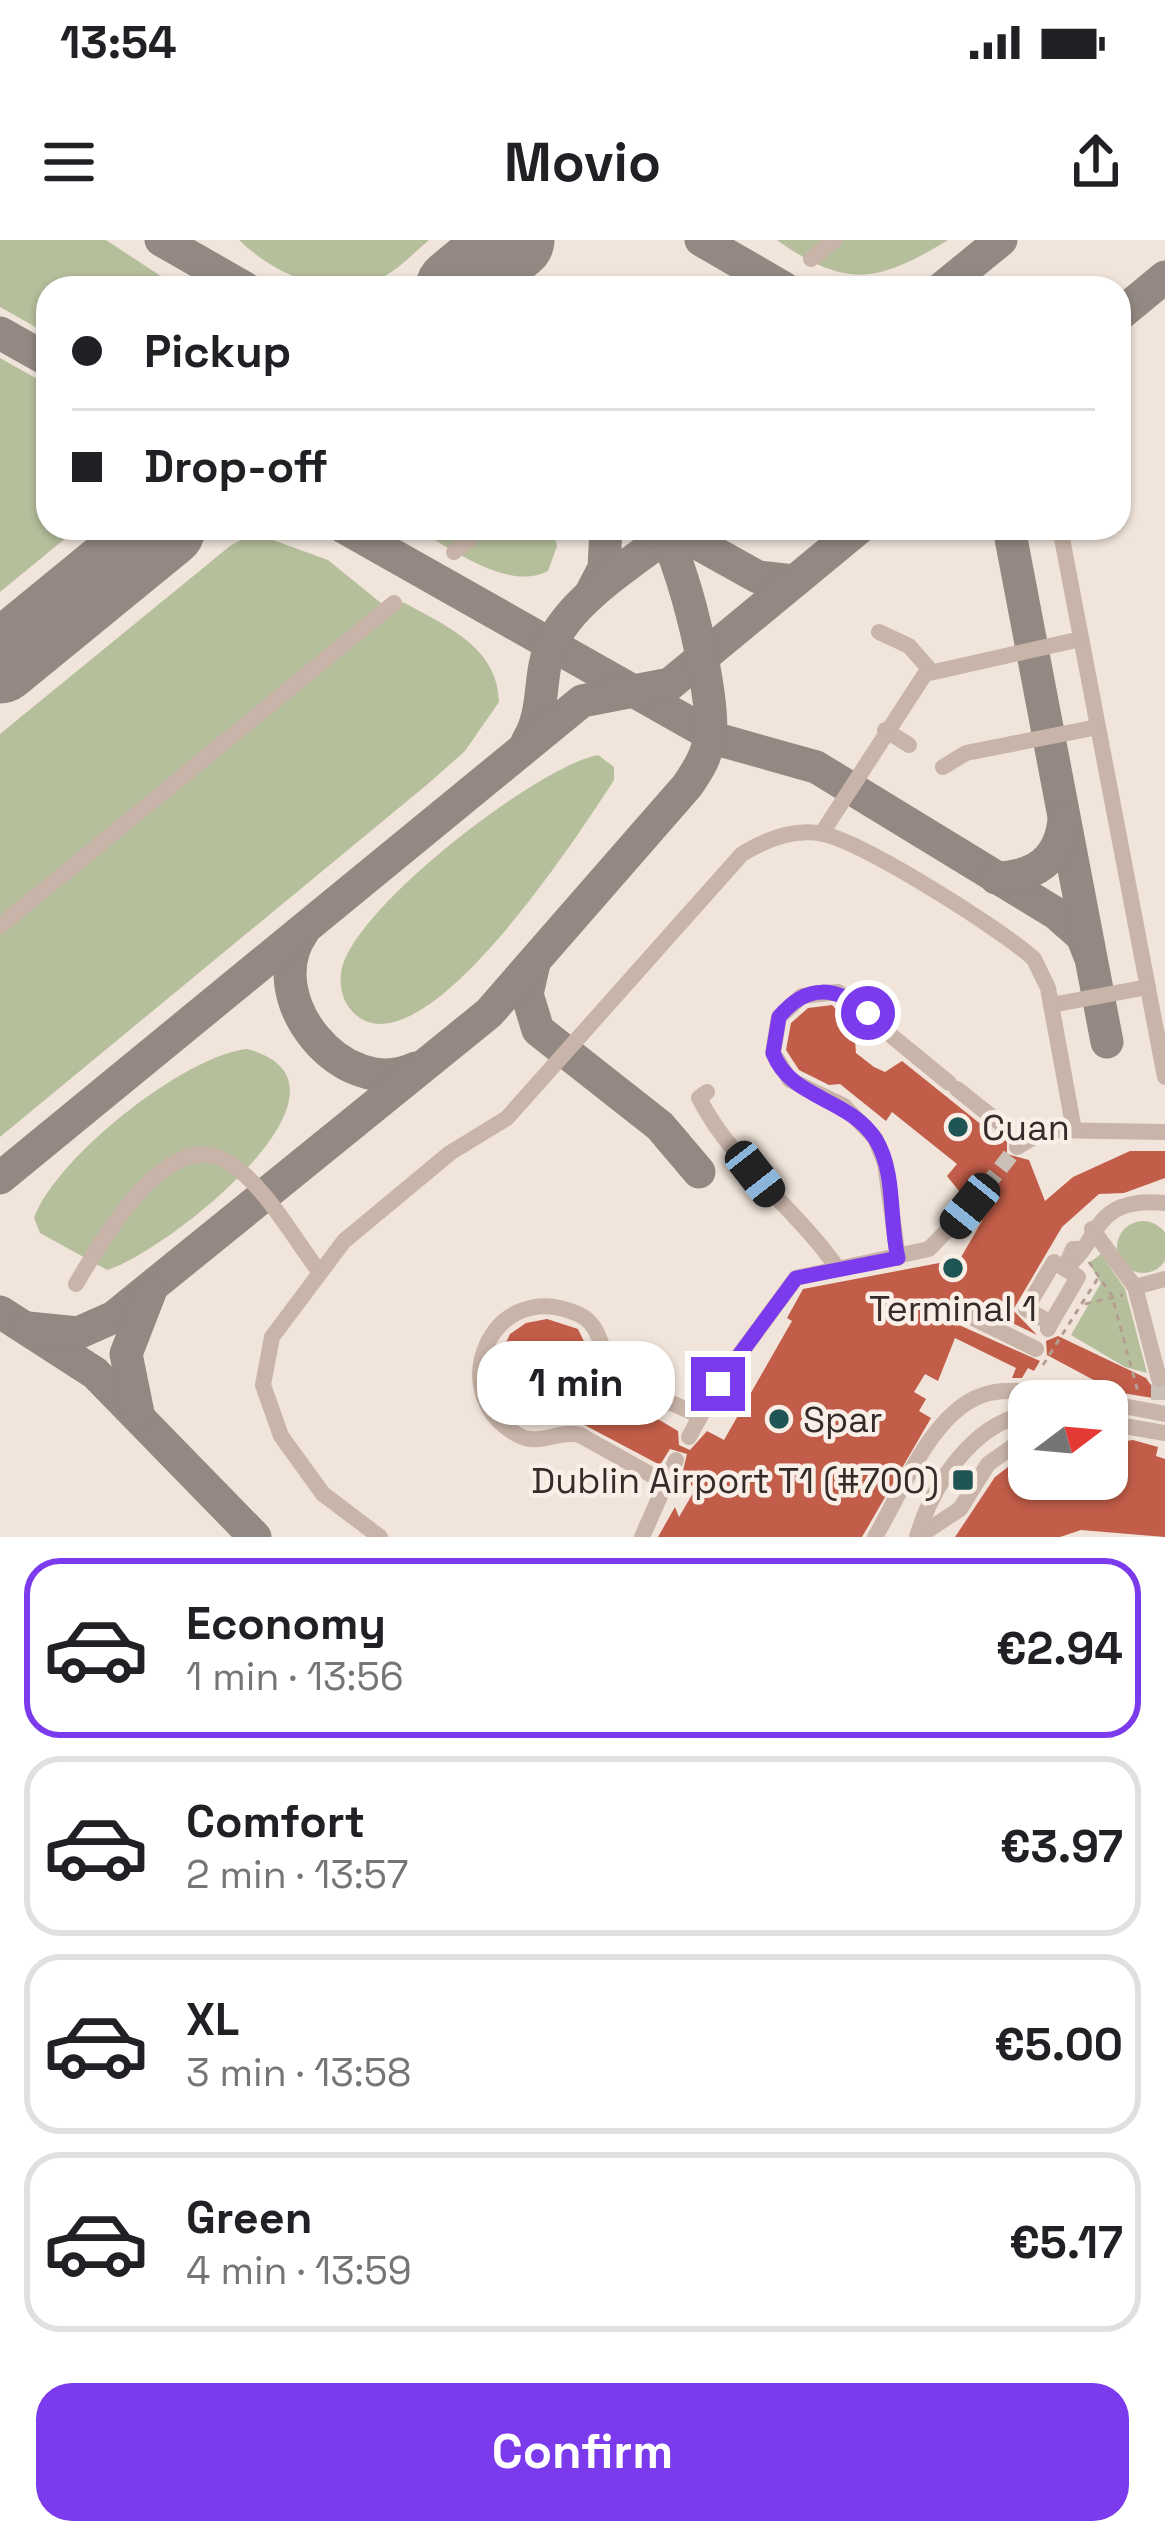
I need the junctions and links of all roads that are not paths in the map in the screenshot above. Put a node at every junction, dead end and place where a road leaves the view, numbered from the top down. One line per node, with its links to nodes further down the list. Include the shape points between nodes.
1 (835, 240): 2 (street)
2 (811, 260)
3 (468, 540): 5 (street)
4 (1062, 540): 8 (street)
5 (454, 552)
6 (394, 603): 15 (street)
7 (879, 632): 9 (street, via 910,646)
8 (1081, 639): 9 (street); 10 (street)
9 (932, 671): 11 (street)
10 (1098, 727): 13 (street, via 973,751); 16 (street)
11 (885, 730): 12 (street); 14 (street)
12 (909, 745)
13 (943, 767)
14 (822, 833): 17 (street, via 1023,949 1043,973); 28 (street, via 763,842 742,854 507,1118 450,1153)
15 (0, 926)
16 (1148, 987): 17 (street); 18 (street)
17 (1051, 1005): 20 (street)
18 (1165, 1077)
19 (707, 1092): 27 (street, via 699,1098 712,1119)
20 (1074, 1130): 21 (street); 25 (street, via 1046,1130 1020,1144 838,992 802,996 775,1025 773,1053 783,1073 855,1114 880,1148)
21 (1165, 1132)
22 (1165, 1203): 24 (street, via 1126,1207)
23 (970, 1206): 25 (street, via 940,1244)
24 (1092, 1229): 26 (street); 31 (street)
25 (898, 1258): 27 (street)
26 (1065, 1268): 26 (street, via 1054,1262 1026,1309 1049,1326 1078,1277)
27 (838, 1269): 38 (street, via 808,1273 783,1289)
28 (317, 1270): 30 (street, via 242,1174 209,1154 191,1155 137,1192); 46 (street, via 272,1336 263,1385 307,1477)
29 (1165, 1279): 31 (street)
30 (76, 1283)
31 (1136, 1290): 34 (street)
32 (965, 1314): 33 (street)
33 (1039, 1357)
34 (1159, 1379)
35 (1008, 1392): 48 (street, via 963,1405 940,1430)
36 (1128, 1406): 37 (street)
37 (1162, 1407)
38 (700, 1416): 42 (street); 45 (street, via 619,1376 603,1339 577,1313 532,1308 497,1324 483,1348 485,1399 518,1435 580,1435)
39 (1008, 1420): 49 (street, via 973,1442)
40 (1128, 1427): 41 (street)
41 (1165, 1433)
42 (689, 1437)
43 (1008, 1450): 49 (street, via 988,1464 960,1509)
44 (676, 1460): 45 (street)
45 (664, 1482): 47 (street)
46 (380, 1537)
47 (642, 1537)
48 (875, 1537)
49 (918, 1537)

